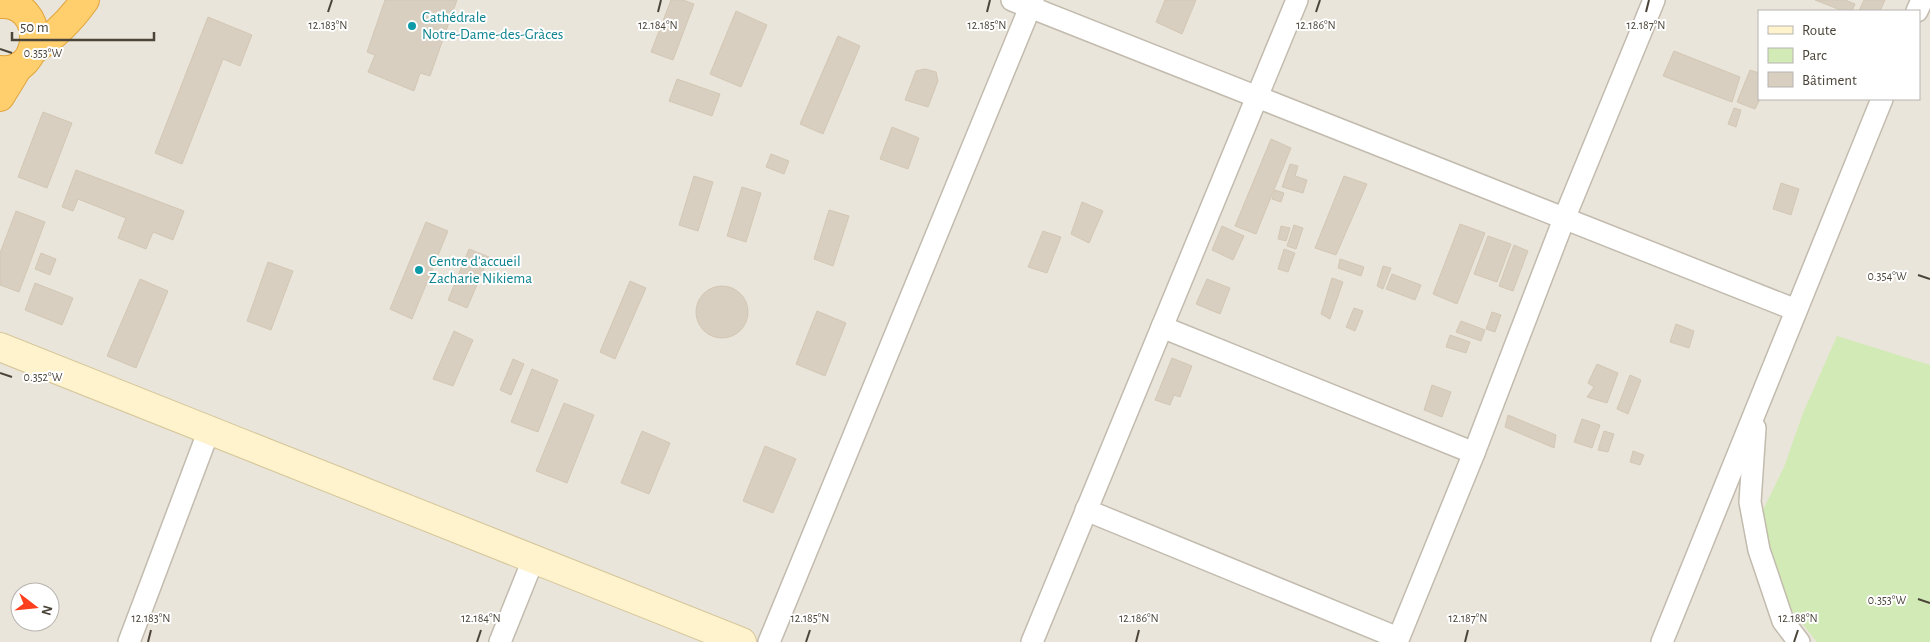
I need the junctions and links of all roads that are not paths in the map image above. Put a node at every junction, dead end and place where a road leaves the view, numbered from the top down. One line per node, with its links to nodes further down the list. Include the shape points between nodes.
1 (85, 0): 6 (highway, via 48,41)
2 (1297, 0): 7 (street)
3 (1654, 0): 10 (street)
4 (1025, 2): 7 (street); 23 (street)
5 (11, 3): 6 (highway, via 22,10 34,28 35,40)
6 (17, 62): 8 (highway)
7 (1258, 97): 10 (street); 12 (street)
8 (0, 98)
9 (1882, 100): 11 (street)
10 (1564, 220): 11 (street); 16 (street)
11 (1796, 310): 14 (street)
12 (1162, 327): 16 (street); 17 (street)
13 (0, 347): 15 (street)
14 (1756, 408): 25 (street); 26 (street, via 1750,502 1759,550 1783,622)
15 (209, 430): 18 (street); 20 (street)
16 (1474, 453): 19 (street)
17 (1086, 510): 19 (street); 24 (street)
18 (533, 560): 21 (street); 22 (street)
19 (1397, 640)
20 (129, 642)
21 (500, 642)
22 (742, 642)
23 (769, 642)
24 (1032, 642)
25 (1662, 642)
26 (1799, 642)

